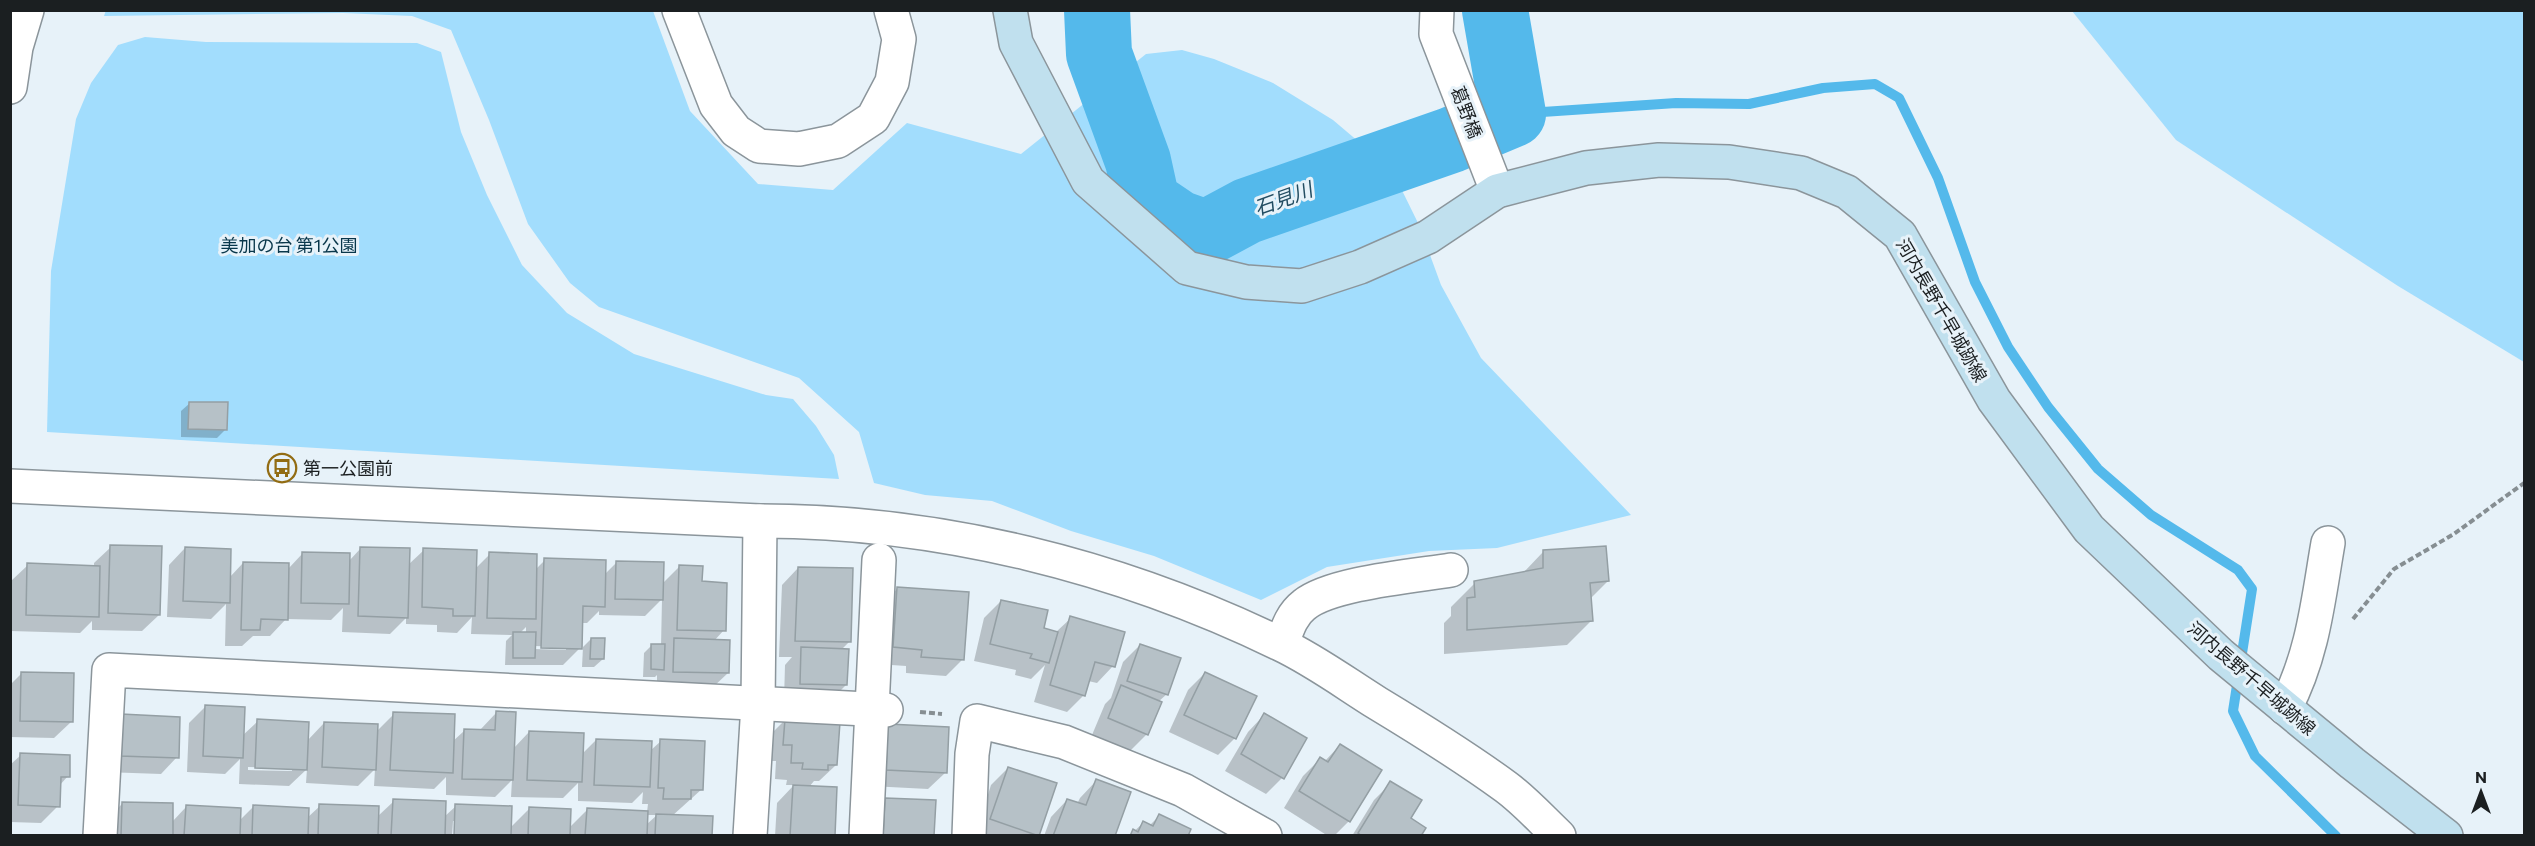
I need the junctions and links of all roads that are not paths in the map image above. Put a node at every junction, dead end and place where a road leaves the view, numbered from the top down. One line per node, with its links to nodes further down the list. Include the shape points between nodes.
1 (27, 10): 6 (street)
2 (679, 10): 3 (street, via 716,105 736,130 759,146 799,149 838,141 873,118 892,82 899,39)
3 (891, 10)
4 (1010, 10): 7 (main road, 河内長野千早城跡線, via 1016,43 1088,181 1187,268 1246,282 1302,286 1360,267 1428,237)
5 (1437, 22): 7 (street, 葛野橋)
6 (10, 87)
7 (1497, 191): 15 (main road, 河内長野千早城跡線, via 1586,168 1659,160 1729,162 1802,173 1847,192 1900,235 1994,400 2089,529 2221,655)
8 (10, 486): 9 (street)
9 (760, 521): 13 (street, via 885,528 1015,549 1143,586); 14 (street)
10 (2328, 543): 15 (street, via 2309,648)
11 (879, 560): 16 (street)
12 (1451, 570): 13 (street, via 1324,595 1305,604 1292,617)
13 (1281, 644): 22 (street, via 1507,788)
14 (758, 704): 16 (street); 17 (street, via 109,670); 18 (street)
15 (2285, 708): 23 (main road, 河内長野千早城跡線)
16 (879, 710): 19 (street)
17 (100, 836)
18 (750, 836)
19 (866, 836)
20 (969, 836): 21 (street, via 972,754 968,718 1064,742 1183,789)
21 (1265, 836)
22 (1559, 836)
23 (2446, 836)

